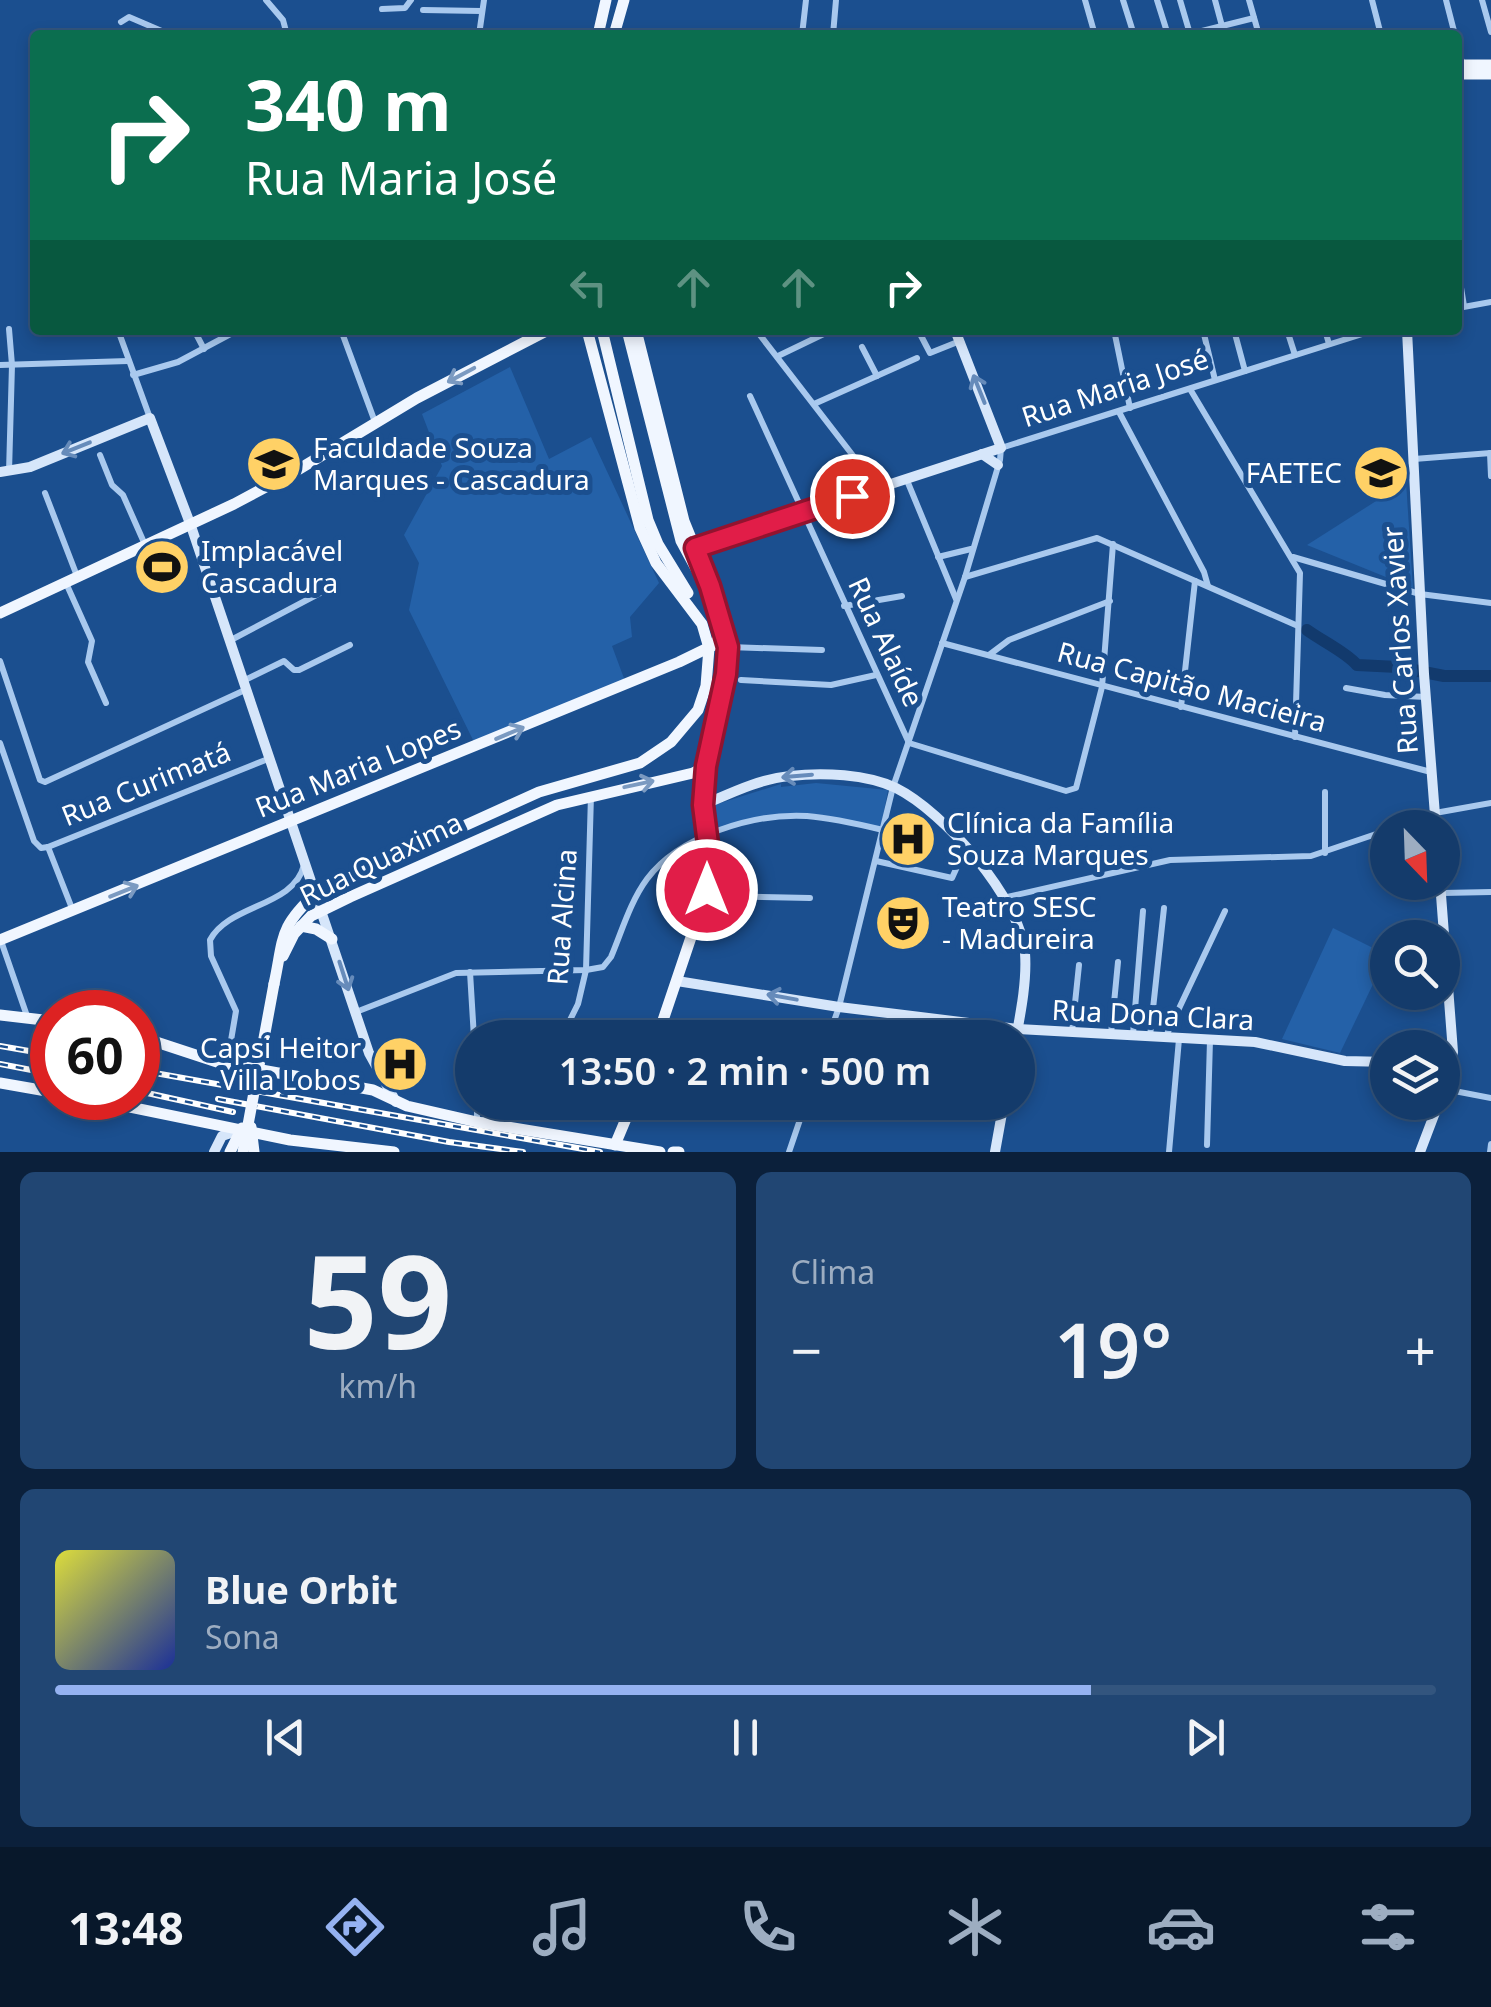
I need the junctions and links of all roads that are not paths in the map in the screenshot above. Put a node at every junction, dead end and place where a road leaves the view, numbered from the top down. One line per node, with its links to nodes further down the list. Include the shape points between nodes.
1 (266, 0): 25 (street)
2 (411, 0): 17 (street, via 405,8)
3 (484, 0): 19 (street)
4 (606, 0): 27 (main road)
5 (624, 0): 28 (main road)
6 (806, 0): 29 (street)
7 (836, 0): 30 (street)
8 (1085, 0): 31 (street)
9 (1123, 0): 32 (street)
10 (1157, 0): 33 (street)
11 (1180, 0): 34 (street)
12 (1214, 0): 23 (street)
13 (1249, 0): 21 (street)
14 (1372, 0): 37 (street)
15 (1446, 0): 38 (street)
16 (1482, 0): 20 (street)
17 (382, 9)
18 (424, 10): 19 (street)
19 (481, 11): 26 (street)
20 (1489, 14): 39 (street)
21 (1254, 18): 23 (street); 36 (street)
22 (121, 22): 24 (street, via 129,17)
23 (1222, 26): 35 (street)
24 (159, 30)
25 (286, 30)
26 (479, 30)
27 (599, 30)
28 (616, 30)
29 (803, 30)
30 (833, 30)
31 (1094, 30)
32 (1132, 30)
33 (1166, 30)
34 (1190, 30)
35 (1206, 30)
36 (1258, 30)
37 (1381, 30)
38 (1454, 30)
39 (1491, 32)
40 (1491, 65): 41 (main road)
41 (1462, 68)
42 (1462, 69): 43 (main road)
43 (1491, 74)
44 (1491, 302): 45 (street)
45 (1462, 307)
46 (9, 329): 75 (street)
47 (120, 335): 73 (street)
48 (197, 335): 69 (street)
49 (229, 335): 69 (street)
50 (343, 335): 86 (street)
51 (539, 335): 86 (main road, one-way to 86)
52 (588, 335): 119 (main road, via 640,528 656,562)
53 (603, 335): 119 (main road, via 648,520)
54 (629, 335): 111 (main road, via 681,541)
55 (637, 335): 102 (main road)
56 (760, 335): 70 (street)
57 (822, 335): 70 (street)
58 (921, 335): 66 (street, via 930,353)
59 (1115, 335): 83 (street)
60 (1203, 335): 79 (street)
61 (1235, 335): 76 (street)
62 (1289, 335): 71 (street)
63 (1326, 335): 67 (street)
64 (1352, 335): 67 (street, Rua Maria José)
65 (1407, 335): 91 (street, Rua Carlos Xavier)
66 (958, 336): 87 (street, one-way to 66)
67 (1329, 344): 71 (street, Rua Maria José)
68 (862, 347): 78 (street)
69 (204, 349): 77 (street)
70 (778, 356): 82 (street)
71 (1295, 356): 76 (street, Rua Maria José)
72 (917, 358): 78 (street)
73 (128, 362): 75 (street); 77 (street)
74 (0, 365): 75 (street)
75 (12, 365): 93 (street)
76 (1245, 371): 79 (street, Rua Maria José)
77 (133, 375): 85 (street)
78 (877, 376): 82 (street)
79 (1215, 380): 80 (street, Rua Maria José)
80 (1190, 389): 83 (street, Rua Maria José); 105 (street)
81 (750, 396): 98 (street, Rua Alaíde)
82 (814, 404): 96 (street)
83 (1130, 408): 84 (street, Rua Maria José)
84 (1118, 412): 87 (street, Rua Maria José); 109 (street)
85 (150, 418): 93 (street, one-way to 93, via 30,468); 99 (street)
86 (376, 422): 99 (main road)
87 (1000, 448): 89 (street, Rua Maria José); 92 (street)
88 (1490, 453): 91 (street); 94 (street)
89 (982, 454): 92 (street); 95 (street, Rua Maria José)
90 (100, 456): 101 (street)
91 (1412, 459): 112 (street, Rua Carlos Xavier)
92 (998, 465): 103 (street)
93 (4, 472)
94 (1491, 476)
95 (906, 478): 96 (street, Rua Maria José); 104 (street)
96 (878, 488): 98 (street, Rua Maria José)
97 (44, 493): 107 (street)
98 (801, 512): 102 (street, Rua Maria José); 117 (street, Rua Alaíde)
99 (191, 526): 101 (main road); 122 (street)
100 (1114, 544): 106 (street, via 1091,539); 108 (street); 115 (street)
101 (146, 547): 107 (main road)
102 (695, 548): 111 (main road)
103 (972, 549): 104 (street); 106 (street)
104 (938, 557): 114 (street)
105 (1293, 557): 112 (street); 120 (street, via 1301,581)
106 (965, 577): 114 (street)
107 (72, 580): 118 (main road); 136 (street, via 92,641 88,662)
108 (1194, 582): 109 (street); 137 (street)
109 (1208, 588): 120 (street)
110 (322, 592): 122 (street)
111 (712, 594): 121 (main road)
112 (1420, 594): 116 (street); 135 (street, Rua Carlos Xavier)
113 (902, 596): 117 (street)
114 (957, 600): 123 (street)
115 (1110, 601): 128 (street, via 1010,640); 133 (street)
116 (1491, 603)
117 (844, 606): 130 (street, Rua Alaíde)
118 (0, 613)
119 (702, 624): 126 (main road)
120 (1298, 626): 138 (street)
121 (724, 628): 125 (main road); 126 (main road)
122 (229, 641): 132 (street)
123 (942, 642): 128 (street, Rua Capitão Macieira); 139 (street)
124 (350, 644): 132 (street, via 299,670 283,661)
125 (728, 647): 127 (street); 142 (main road)
126 (709, 648): 151 (main road, Rua Maria Lopes, one-way to 126); 160 (main road, Rua Quaxima, via 694,717 640,764 539,792)
127 (822, 650)
128 (988, 656): 133 (street, Rua Capitão Macieira)
129 (0, 662): 132 (street, via 40,780 48,782)
130 (876, 675): 131 (street, via 832,685); 139 (street, Rua Alaíde)
131 (741, 680)
132 (244, 686): 141 (street)
133 (1102, 687): 137 (street, Rua Capitão Macieira); 139 (street, via 1073,790)
134 (1346, 688): 135 (street)
135 (1426, 697): 143 (street, Rua Carlos Xavier)
136 (106, 703)
137 (1182, 706): 138 (street, Rua Capitão Macieira)
138 (1296, 737): 143 (street, Rua Capitão Macieira)
139 (909, 742): 144 (street)
140 (0, 744): 156 (street, via 34,841)
141 (268, 759): 151 (street); 156 (street, Rua Curimatá)
142 (706, 766): 146 (main road, Rua Quaxima, one-way to 142); 148 (main road)
143 (1431, 772): 149 (street, Rua Carlos Xavier)
144 (893, 786): 148 (street, one-way to 148, via 838,775 791,776); 152 (street); 155 (street)
145 (1325, 792): 157 (street)
146 (591, 795): 164 (main road, Rua Quaxima); 180 (street, Rua Alcina)
147 (1491, 803): 150 (street)
148 (703, 805): 153 (main road)
149 (1434, 810)
150 (1451, 810)
151 (290, 824): 158 (street); 171 (main road, Rua Maria Lopes, one-way to 151)
152 (883, 830): 153 (street, via 792,816); 159 (street)
153 (706, 835): 165 (main road); 180 (street, via 680,846 654,870 606,964)
154 (1370, 837): 157 (street)
155 (967, 846): 159 (street, via 952,878); 167 (street)
156 (48, 847): 171 (street, Rua Curimatá)
157 (1325, 853): 167 (street, via 1170,860)
158 (305, 859): 163 (street); 205 (street, via 294,884 220,926 210,940 236,1012)
159 (876, 861): 183 (street)
160 (341, 882): 163 (main road, Rua Quaxima); 164 (main road, via 342,894)
161 (1460, 890): 162 (street)
162 (1491, 892)
163 (316, 894): 170 (street); 179 (main road, Rua Quaxima, via 286,926)
164 (350, 896): 170 (main road, Rua Quaxima)
165 (706, 896): 166 (street); 182 (main road)
166 (810, 898)
167 (1003, 898): 193 (street, via 1025,951)
168 (1441, 900): 194 (street)
169 (1164, 908): 199 (street)
170 (321, 910): 174 (main road, Rua Quaxima); 176 (street)
171 (73, 911): 175 (main road, Rua Maria Lopes)
172 (1143, 911): 198 (street)
173 (1225, 911): 200 (street)
174 (301, 926): 176 (main road); 179 (main road, Rua Quaxima)
175 (0, 939): 186 (street)
176 (332, 939): 184 (street, one-way to 184)
177 (1118, 962): 197 (street)
178 (1079, 964): 196 (street)
179 (278, 969): 212 (main road, bridge)
180 (586, 970): 181 (street); 189 (street, Rua Alcina)
181 (470, 972): 184 (street); 188 (street)
182 (678, 981): 183 (street, Rua Dona Clara, one-way to 182); 190 (main road)
183 (838, 1007): 191 (street); 192 (street, Rua Dona Clara)
184 (356, 1012): 210 (street)
185 (0, 1015): 186 (main road)
186 (27, 1017): 187 (main road)
187 (30, 1018)
188 (473, 1020)
189 (570, 1020)
190 (663, 1020)
191 (834, 1020)
192 (928, 1020)
193 (1018, 1020)
194 (1447, 1030)
195 (1035, 1033): 196 (street, Rua Dona Clara)
196 (1072, 1033): 197 (street, Rua Dona Clara)
197 (1111, 1036): 198 (street, Rua Dona Clara)
198 (1132, 1037): 199 (street, Rua Dona Clara)
199 (1150, 1038): 200 (street, Rua Dona Clara)
200 (1165, 1038): 201 (street, Rua Dona Clara)
201 (1178, 1038): 202 (street, Rua Dona Clara); 232 (street)
202 (1210, 1040): 204 (street, Rua Dona Clara); 221 (street)
203 (160, 1043): 205 (main road)
204 (1370, 1063)
205 (227, 1064): 210 (main road, via 373,1090)
206 (0, 1082): 207 (main road)
207 (30, 1088)
208 (1460, 1093): 209 (street)
209 (1491, 1098)
210 (396, 1102): 217 (main road)
211 (160, 1113): 218 (main road)
212 (249, 1115): 224 (main road, bridge); 225 (main road, bridge); 226 (main road, bridge)
213 (625, 1120): 220 (main road)
214 (800, 1120): 230 (street)
215 (1001, 1120): 231 (street)
216 (1432, 1120): 233 (street)
217 (480, 1122): 220 (main road)
218 (240, 1130): 222 (main road); 223 (street, via 222,1136)
219 (1491, 1144): 234 (street)
220 (615, 1145): 229 (main road)
221 (1207, 1145)
222 (289, 1146): 228 (main road)
223 (214, 1152)
224 (227, 1152): 227 (street)
225 (243, 1152)
226 (254, 1152)
227 (264, 1152)
228 (394, 1152)
229 (660, 1152)
230 (788, 1152)
231 (995, 1152)
232 (1169, 1152)
233 (1420, 1152)
234 (1490, 1152)

